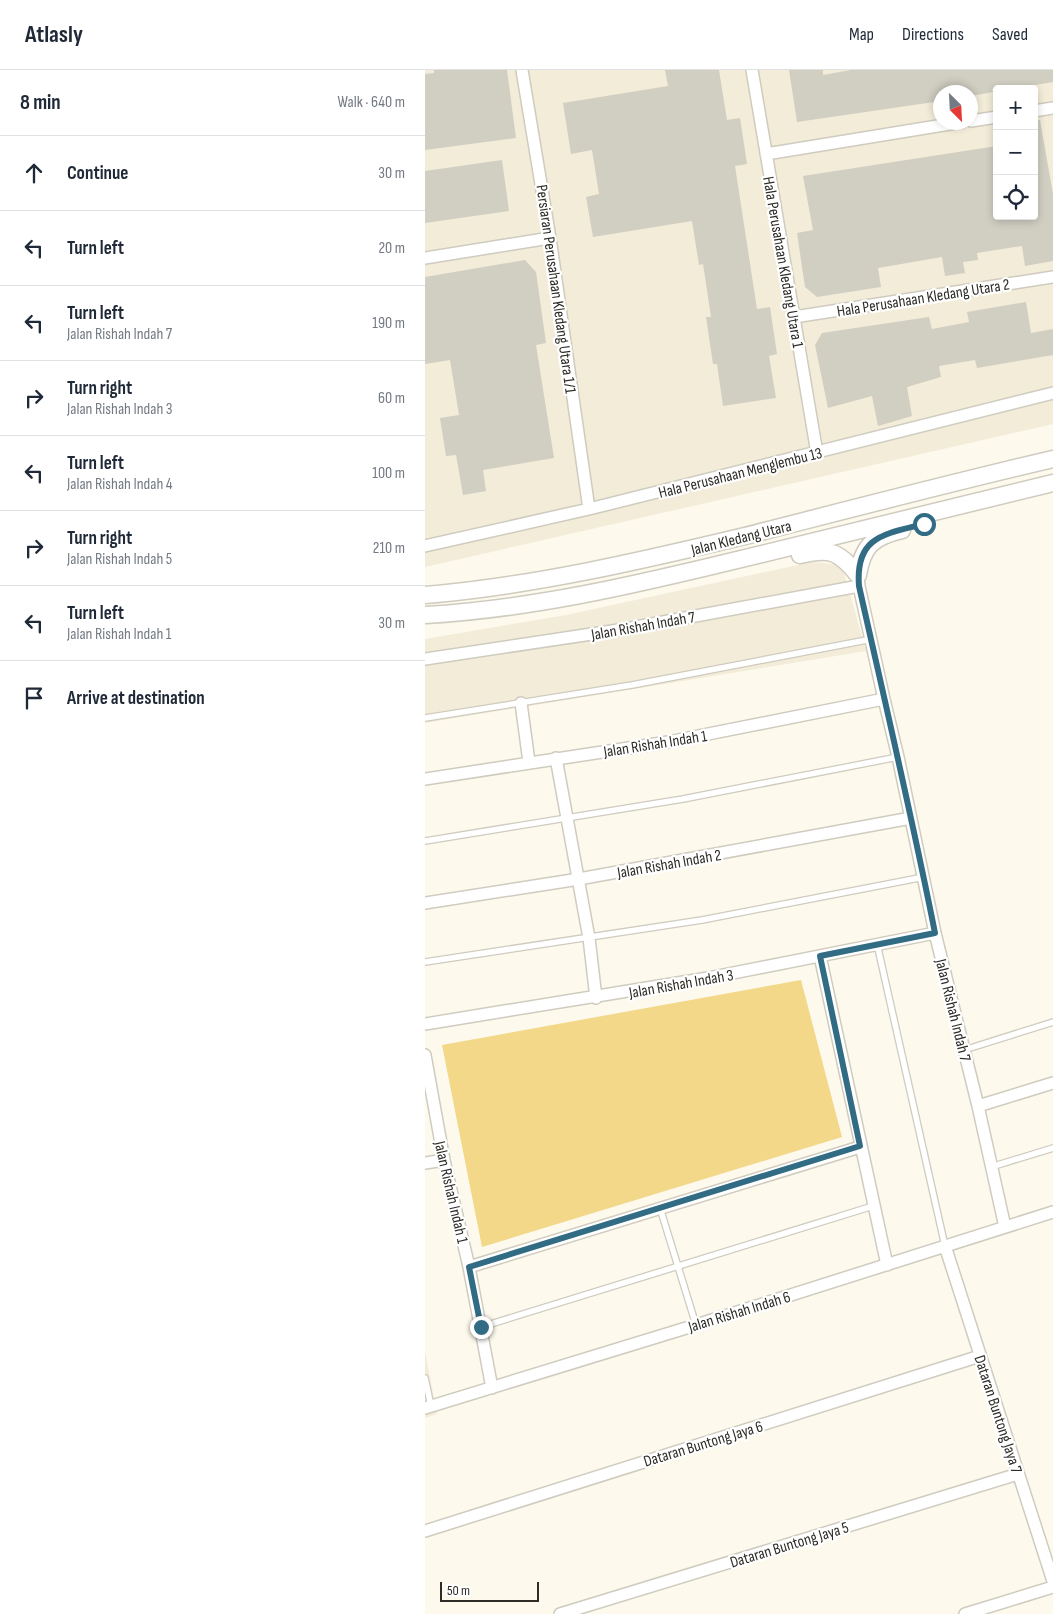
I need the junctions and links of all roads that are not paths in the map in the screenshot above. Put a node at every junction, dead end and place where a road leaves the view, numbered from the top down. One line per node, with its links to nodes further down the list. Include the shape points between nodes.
1 (522, 70): 9 (street, Persiaran Perusahaan Kledang Utara 1/1)
2 (752, 70): 8 (street, Hala Perusahaan Kledang Utara 1)
3 (1053, 108): 4 (street)
4 (1038, 110)
5 (993, 118): 6 (street)
6 (978, 120)
7 (933, 127): 8 (street)
8 (766, 154): 12 (street, Hala Perusahaan Kledang Utara 1)
9 (551, 238): 10 (street); 18 (street, Persiaran Perusahaan Kledang Utara 1/1)
10 (425, 258)
11 (1053, 277): 12 (street, Hala Perusahaan Kledang Utara 2)
12 (794, 317): 14 (street, Hala Perusahaan Kledang Utara 1)
13 (1053, 393): 14 (street, Hala Perusahaan Menglembu 13)
14 (817, 453): 18 (street, Hala Perusahaan Menglembu 13)
15 (1053, 459): 22 (main road, Jalan Kledang Utara, via 676,552 545,579)
16 (1053, 483): 20 (main road, Jalan Kledang Utara)
17 (1053, 487): 21 (main road, via 1009,503 877,538 866,548 860,563)
18 (589, 509): 19 (street, Hala Perusahaan Menglembu 13)
19 (425, 546)
20 (689, 572): 21 (main road, via 747,568 831,551 847,561); 23 (main road, Jalan Kledang Utara, via 564,598)
21 (859, 581): 24 (street, Jalan Rishah Indah 7); 25 (street, Jalan Rishah Indah 7, via 625,630)
22 (425, 595)
23 (425, 615)
24 (871, 639): 26 (street, Jalan Rishah Indah 7); 27 (lane)
25 (425, 659)
26 (884, 699): 29 (street, Jalan Rishah Indah 7); 30 (street, Jalan Rishah Indah 1, via 668,742)
27 (521, 703): 28 (lane); 31 (street)
28 (425, 718)
29 (898, 757): 33 (lane); 34 (street, Jalan Rishah Indah 7)
30 (556, 758): 31 (street, Jalan Rishah Indah 1); 33 (street)
31 (529, 762): 32 (street, Jalan Rishah Indah 1)
32 (425, 779)
33 (567, 818): 35 (lane); 37 (street)
34 (911, 818): 36 (street, Jalan Rishah Indah 7); 37 (street, Jalan Rishah Indah 2)
35 (425, 841)
36 (924, 877): 39 (street, Jalan Rishah Indah 7); 40 (lane, via 702,920)
37 (579, 879): 38 (street, Jalan Rishah Indah 2); 40 (street)
38 (425, 903)
39 (935, 933): 41 (street, Jalan Rishah Indah 3); 47 (street, Jalan Rishah Indah 7)
40 (589, 938): 43 (lane); 44 (street)
41 (877, 944): 42 (street, Jalan Rishah Indah 3); 60 (lane)
42 (820, 956): 44 (street, Jalan Rishah Indah 3); 51 (street)
43 (425, 962)
44 (596, 998): 46 (street, Jalan Rishah Indah 3)
45 (1053, 1022): 47 (lane)
46 (425, 1024)
47 (964, 1050): 50 (street, Jalan Rishah Indah 7)
48 (425, 1055): 53 (street, Jalan Rishah Indah 1)
49 (1053, 1083): 50 (street)
50 (978, 1106): 55 (street, Jalan Rishah Indah 7)
51 (860, 1146): 56 (street); 57 (street)
52 (1053, 1148): 55 (lane)
53 (444, 1160): 54 (street); 63 (street, Jalan Rishah Indah 1)
54 (425, 1164)
55 (991, 1167): 59 (street, Jalan Rishah Indah 7)
56 (873, 1206): 61 (street); 62 (lane)
57 (660, 1208): 62 (lane); 63 (street)
58 (1053, 1212): 59 (street, Jalan Rishah Indah 6)
59 (1005, 1227): 60 (street, Jalan Rishah Indah 6)
60 (945, 1246): 61 (street, Jalan Rishah Indah 6); 66 (street, Dataran Buntong Jaya 7)
61 (887, 1265): 64 (street, Jalan Rishah Indah 6)
62 (679, 1266): 64 (lane); 65 (lane)
63 (469, 1267): 65 (street, Jalan Rishah Indah 1)
64 (696, 1325): 68 (street, Jalan Rishah Indah 6)
65 (481, 1327): 68 (street, Jalan Rishah Indah 1)
66 (980, 1356): 70 (street, Dataran Buntong Jaya 7); 71 (street, Dataran Buntong Jaya 6)
67 (425, 1378): 69 (lane)
68 (492, 1388): 69 (street, Jalan Rishah Indah 6)
69 (428, 1407)
70 (1018, 1474): 72 (street, Dataran Buntong Jaya 7); 74 (street, Dataran Buntong Jaya 5)
71 (425, 1531)
72 (1053, 1581)
73 (1053, 1587): 75 (street)
74 (560, 1614)
75 (965, 1614)

